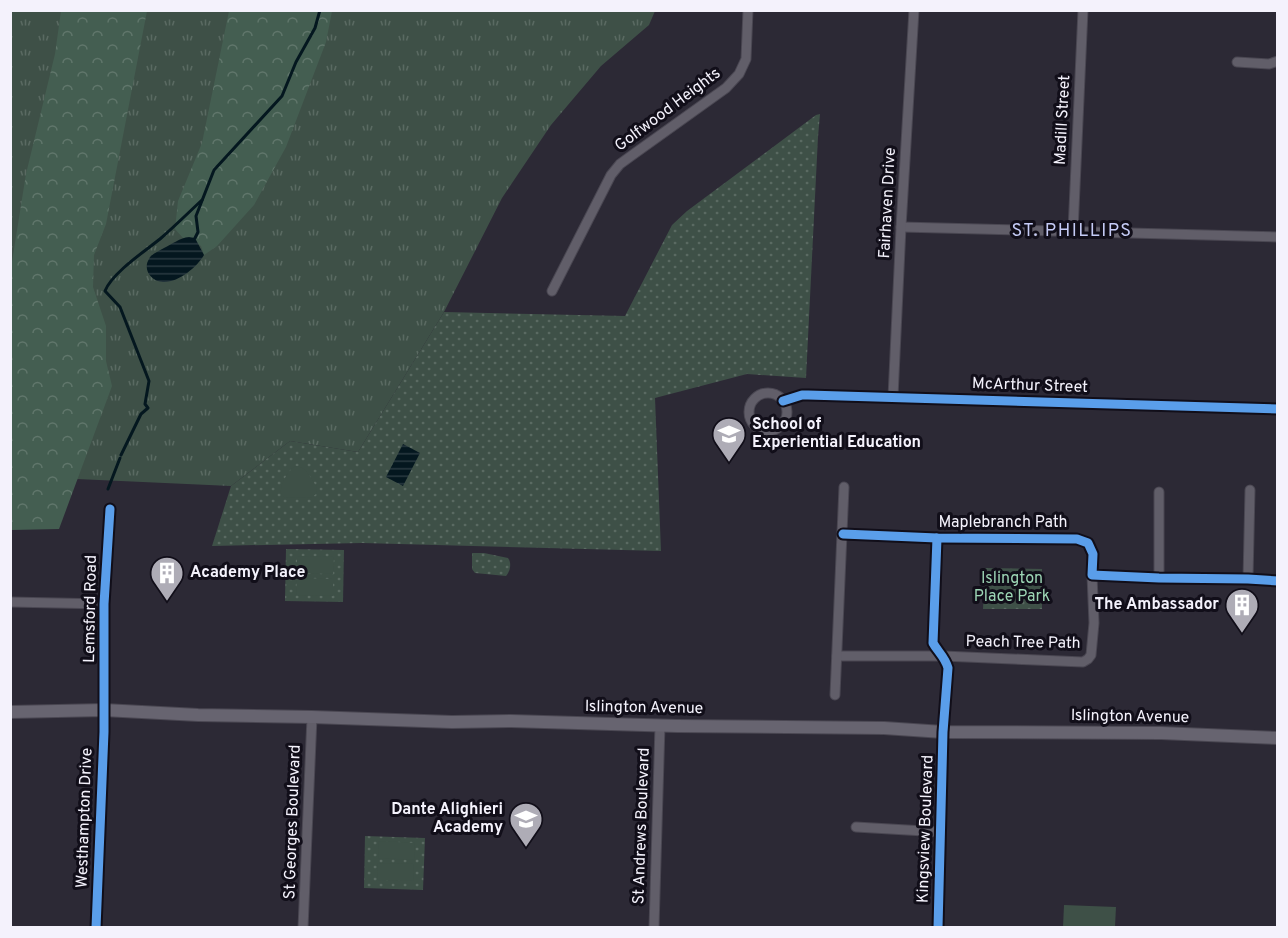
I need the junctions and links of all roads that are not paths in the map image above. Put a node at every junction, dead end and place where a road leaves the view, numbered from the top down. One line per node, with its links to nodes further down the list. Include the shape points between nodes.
1 (748, 10): 9 (street, Golfwood Heights, via 746,59 739,74 620,164)
2 (914, 10): 6 (street, Fairhaven Drive)
3 (1083, 10): 7 (street, Madill Street)
4 (1278, 61): 5 (street)
5 (1237, 62)
6 (901, 227): 7 (street); 10 (street, Fairhaven Drive)
7 (1073, 231): 8 (street)
8 (1278, 237)
9 (552, 291)
10 (893, 397): 11 (street, McArthur Street, via 802,395); 12 (street, McArthur Street)
11 (783, 401): 11 (street, McArthur Street, via 768,393 759,396 752,402 750,420 764,431 773,431 786,419)
12 (1278, 409)
13 (844, 487): 17 (street)
14 (1250, 490): 21 (street)
15 (1159, 492): 20 (street)
16 (110, 509): 24 (street, Lemsford Road)
17 (843, 534): 18 (street, Maplebranch Path); 25 (street)
18 (937, 538): 19 (street, Maplebranch Path, via 1077,539 1088,543 1093,554); 26 (street, Kingsview Boulevard, via 933,643)
19 (1092, 575): 20 (street); 26 (street, Peach Tree Path, via 1091,655 1083,662)
20 (1159, 578): 21 (street)
21 (1248, 579): 22 (street)
22 (1278, 581)
23 (10, 602): 24 (street)
24 (104, 604): 28 (street, Lemsford Road)
25 (837, 656): 26 (street, Peach Tree Path); 27 (street)
26 (943, 656): 32 (street, Kingsview Boulevard, via 948,668)
27 (835, 695)
28 (104, 710): 29 (main road, Islington Avenue); 30 (main road, Islington Avenue); 36 (street, Westhampton Drive)
29 (10, 712)
30 (312, 717): 31 (main road, Islington Avenue); 37 (street, St Georges Boulevard)
31 (660, 725): 32 (main road, Islington Avenue); 38 (street, St Andrews Boulevard)
32 (943, 732): 33 (main road, Islington Avenue); 35 (street, Kingsview Boulevard)
33 (1278, 738)
34 (856, 827): 35 (street)
35 (941, 832): 39 (street, Kingsview Boulevard)
36 (96, 927)
37 (303, 927)
38 (654, 927)
39 (938, 927)

